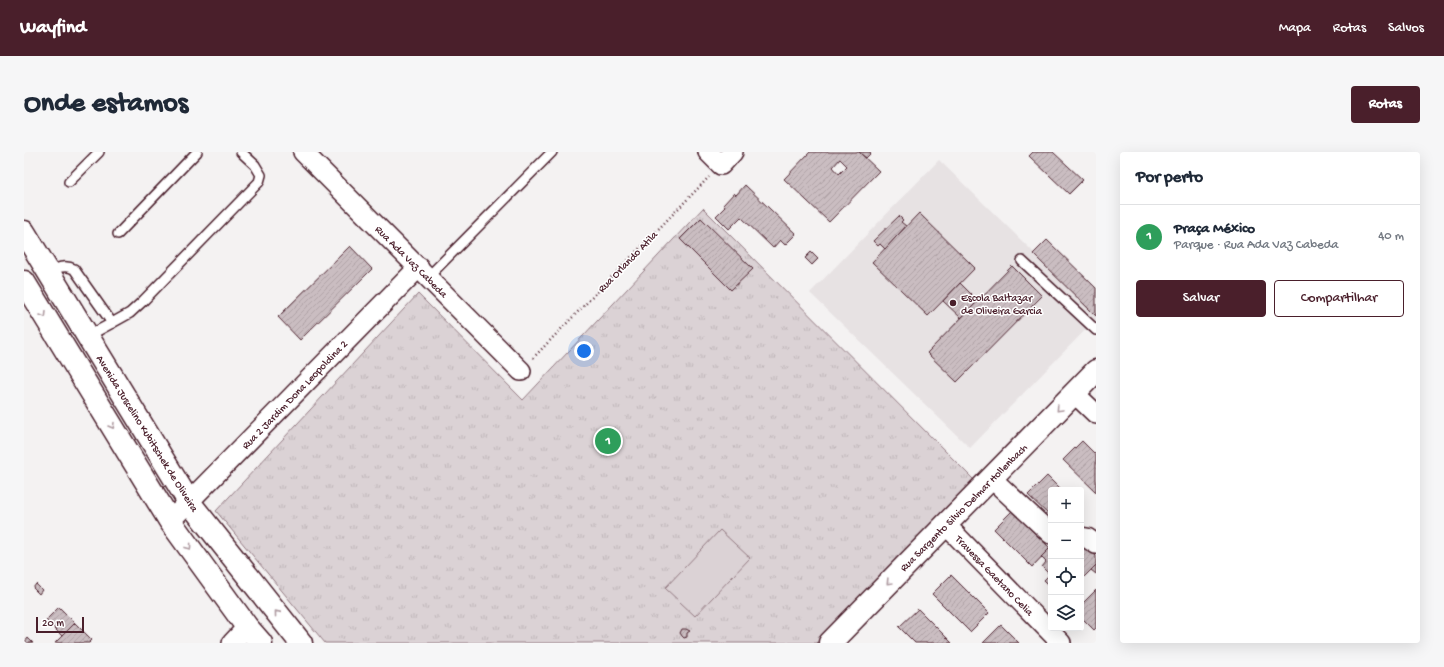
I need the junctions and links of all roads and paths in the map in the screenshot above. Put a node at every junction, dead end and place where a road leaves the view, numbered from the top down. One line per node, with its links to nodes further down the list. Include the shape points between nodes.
1 (99, 152): 7 (lane)
2 (197, 152): 9 (lane)
3 (241, 152): 14 (lane, via 255,165 261,175 259,182 143,301 130,313)
4 (303, 152): 12 (street, Rua Ada Vaz Cabeda)
5 (552, 152): 12 (lane)
6 (720, 156): 17 (path, Rua Orlando Atila)
7 (69, 182)
8 (24, 232): 11 (main road, Avenida Juscelino Kubitschek de Oliveira)
9 (118, 234)
10 (1022, 261): 15 (lane)
11 (49, 272): 14 (lane, via 68,266 74,269); 16 (main road, Avenida Juscelino Kubitschek de Oliveira)
12 (424, 272): 17 (street, Rua Ada Vaz Cabeda); 22 (street, Rua 2 Jardim Dona Leopoldina 2)
13 (24, 282): 23 (main road, one-way to 23)
14 (112, 323): 16 (lane)
15 (1096, 330)
16 (88, 336): 22 (main road, Avenida Juscelino Kubitschek de Oliveira)
17 (521, 371)
18 (1096, 372): 19 (main road, Rua Sargento Silvio Delmar Hollenbach)
19 (1074, 393): 20 (street); 21 (main road, Rua Sargento Silvio Delmar Hollenbach, one-way to 21)
20 (1096, 414)
21 (991, 478): 24 (main road, Rua Sargento Silvio Delmar Hollenbach); 25 (street)
22 (189, 502): 23 (street, Rua 2 Jardim Dona Leopoldina 2); 30 (main road, Avenida Juscelino Kubitschek de Oliveira, one-way to 22)
23 (170, 521): 28 (main road, one-way to 28)
24 (945, 524): 31 (main road, Rua Sargento Silvio Delmar Hollenbach, one-way to 31); 32 (street, Travessa Gaetano Celia)
25 (1048, 531)
26 (1084, 538): 27 (street)
27 (1096, 544)
28 (254, 635): 29 (street)
29 (232, 643)
30 (301, 643)
31 (830, 643)
32 (1061, 643)

